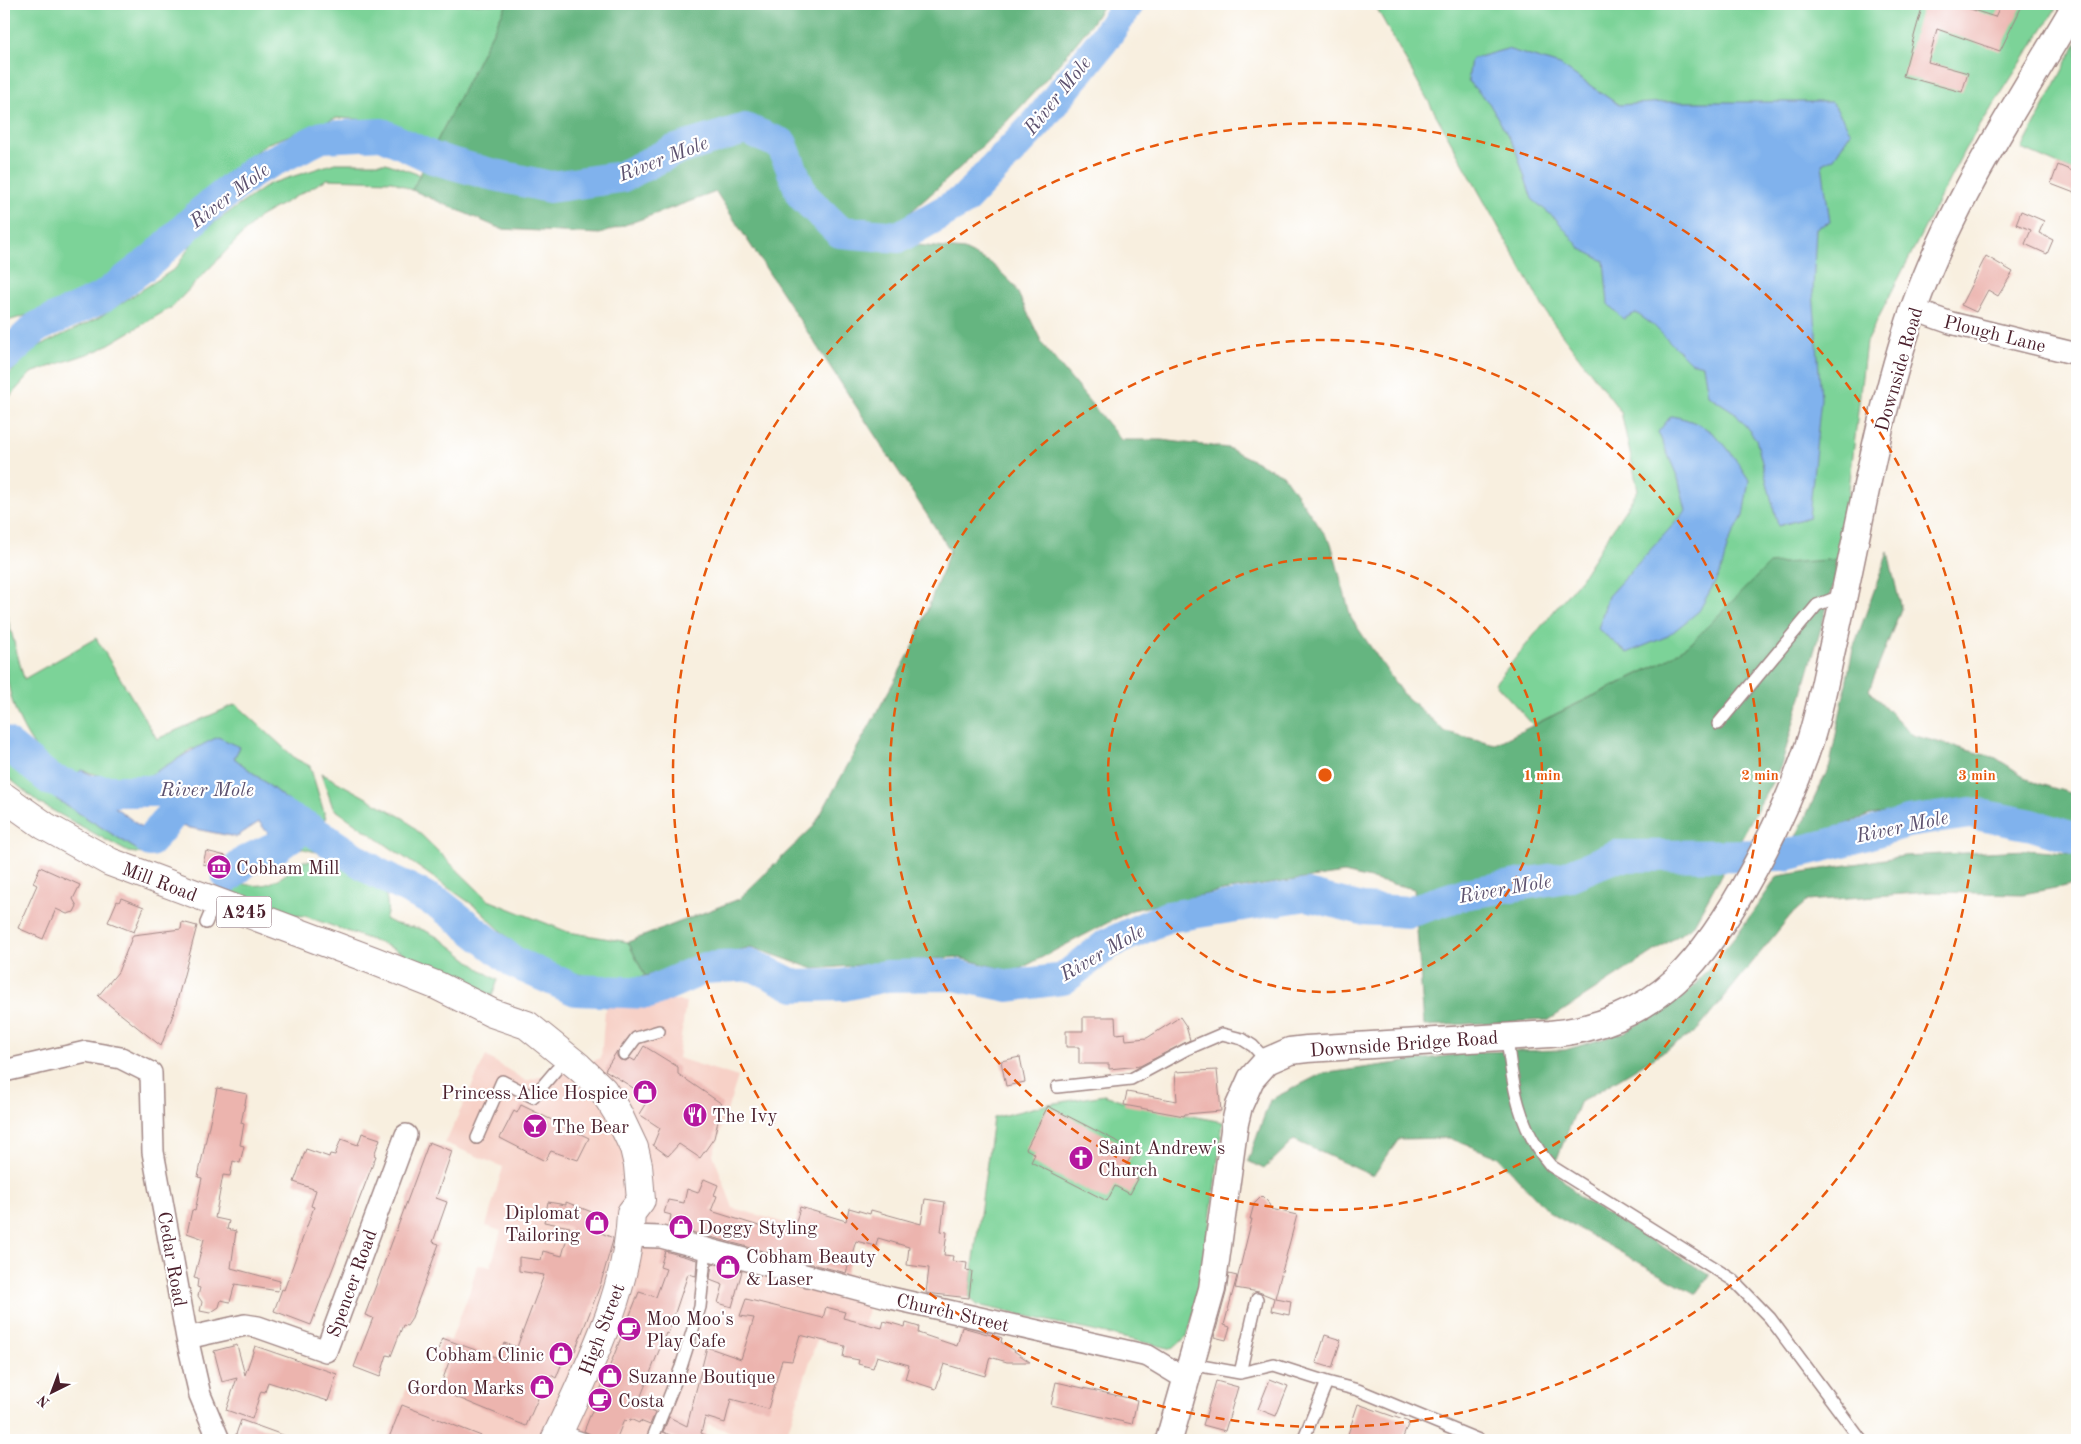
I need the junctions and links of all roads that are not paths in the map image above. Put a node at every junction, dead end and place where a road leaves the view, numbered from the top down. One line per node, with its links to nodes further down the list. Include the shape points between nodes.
1 (2076, 4): 2 (street, Downside Road, via 1969,184)
2 (1914, 310): 3 (street, Plough Lane, via 1951,323); 4 (street, Downside Road, via 1891,383)
3 (2077, 354)
4 (1844, 594): 5 (lane, via 1817,605); 6 (street, Downside Road, via 1816,718)
5 (1718, 724)
6 (1801, 765): 10 (street, Downside Bridge Road, via 1766,843 1732,906 1693,962 1675,981 1627,1012 1584,1029)
7 (4, 797): 8 (main road, Mill Road / A245, via 45,826 210,912 438,986)
8 (492, 1013): 13 (main road, A245); 18 (main road, A245, via 527,1025 603,1084 634,1148 638,1165 640,1200)
9 (659, 1031): 11 (lane, via 636,1038)
10 (1507, 1037): 12 (street, Downside Bridge Road, via 1306,1049); 32 (lane, via 1526,1130 1546,1161 1733,1280 1770,1318)
11 (624, 1054)
12 (1267, 1061): 15 (lane, via 1242,1039 1222,1034 1131,1079); 22 (street, Downside Bridge Road, via 1251,1079 1235,1123 1212,1289)
13 (556, 1070): 17 (lane, via 533,1097 502,1082); 18 (main road, A245, via 590,1105 610,1137 619,1169 622,1203)
14 (4, 1071): 21 (street, Cedar Road, via 86,1052 121,1058 150,1073 153,1152)
15 (1058, 1088)
16 (406, 1135): 21 (street, Spencer Road, via 326,1351 244,1324)
17 (477, 1138)
18 (630, 1224): 19 (street, Church Street, via 661,1237); 25 (main road, High Street / A245, via 621,1276 611,1309)
19 (706, 1249): 22 (street, Church Street, via 892,1298 1148,1356); 28 (lane, via 700,1307)
20 (1257, 1299): 23 (lane)
21 (187, 1338): 26 (street, Cedar Road, via 200,1395)
22 (1188, 1371): 23 (lane); 29 (street, Downside Bridge Road)
23 (1240, 1372): 24 (lane, via 1274,1365)
24 (1326, 1382): 30 (lane); 31 (lane, via 1358,1390)
25 (558, 1435): 27 (lane)
26 (219, 1440)
27 (588, 1440)
28 (652, 1440)
29 (1169, 1440)
30 (1303, 1440)
31 (1479, 1440)
32 (1862, 1440)

